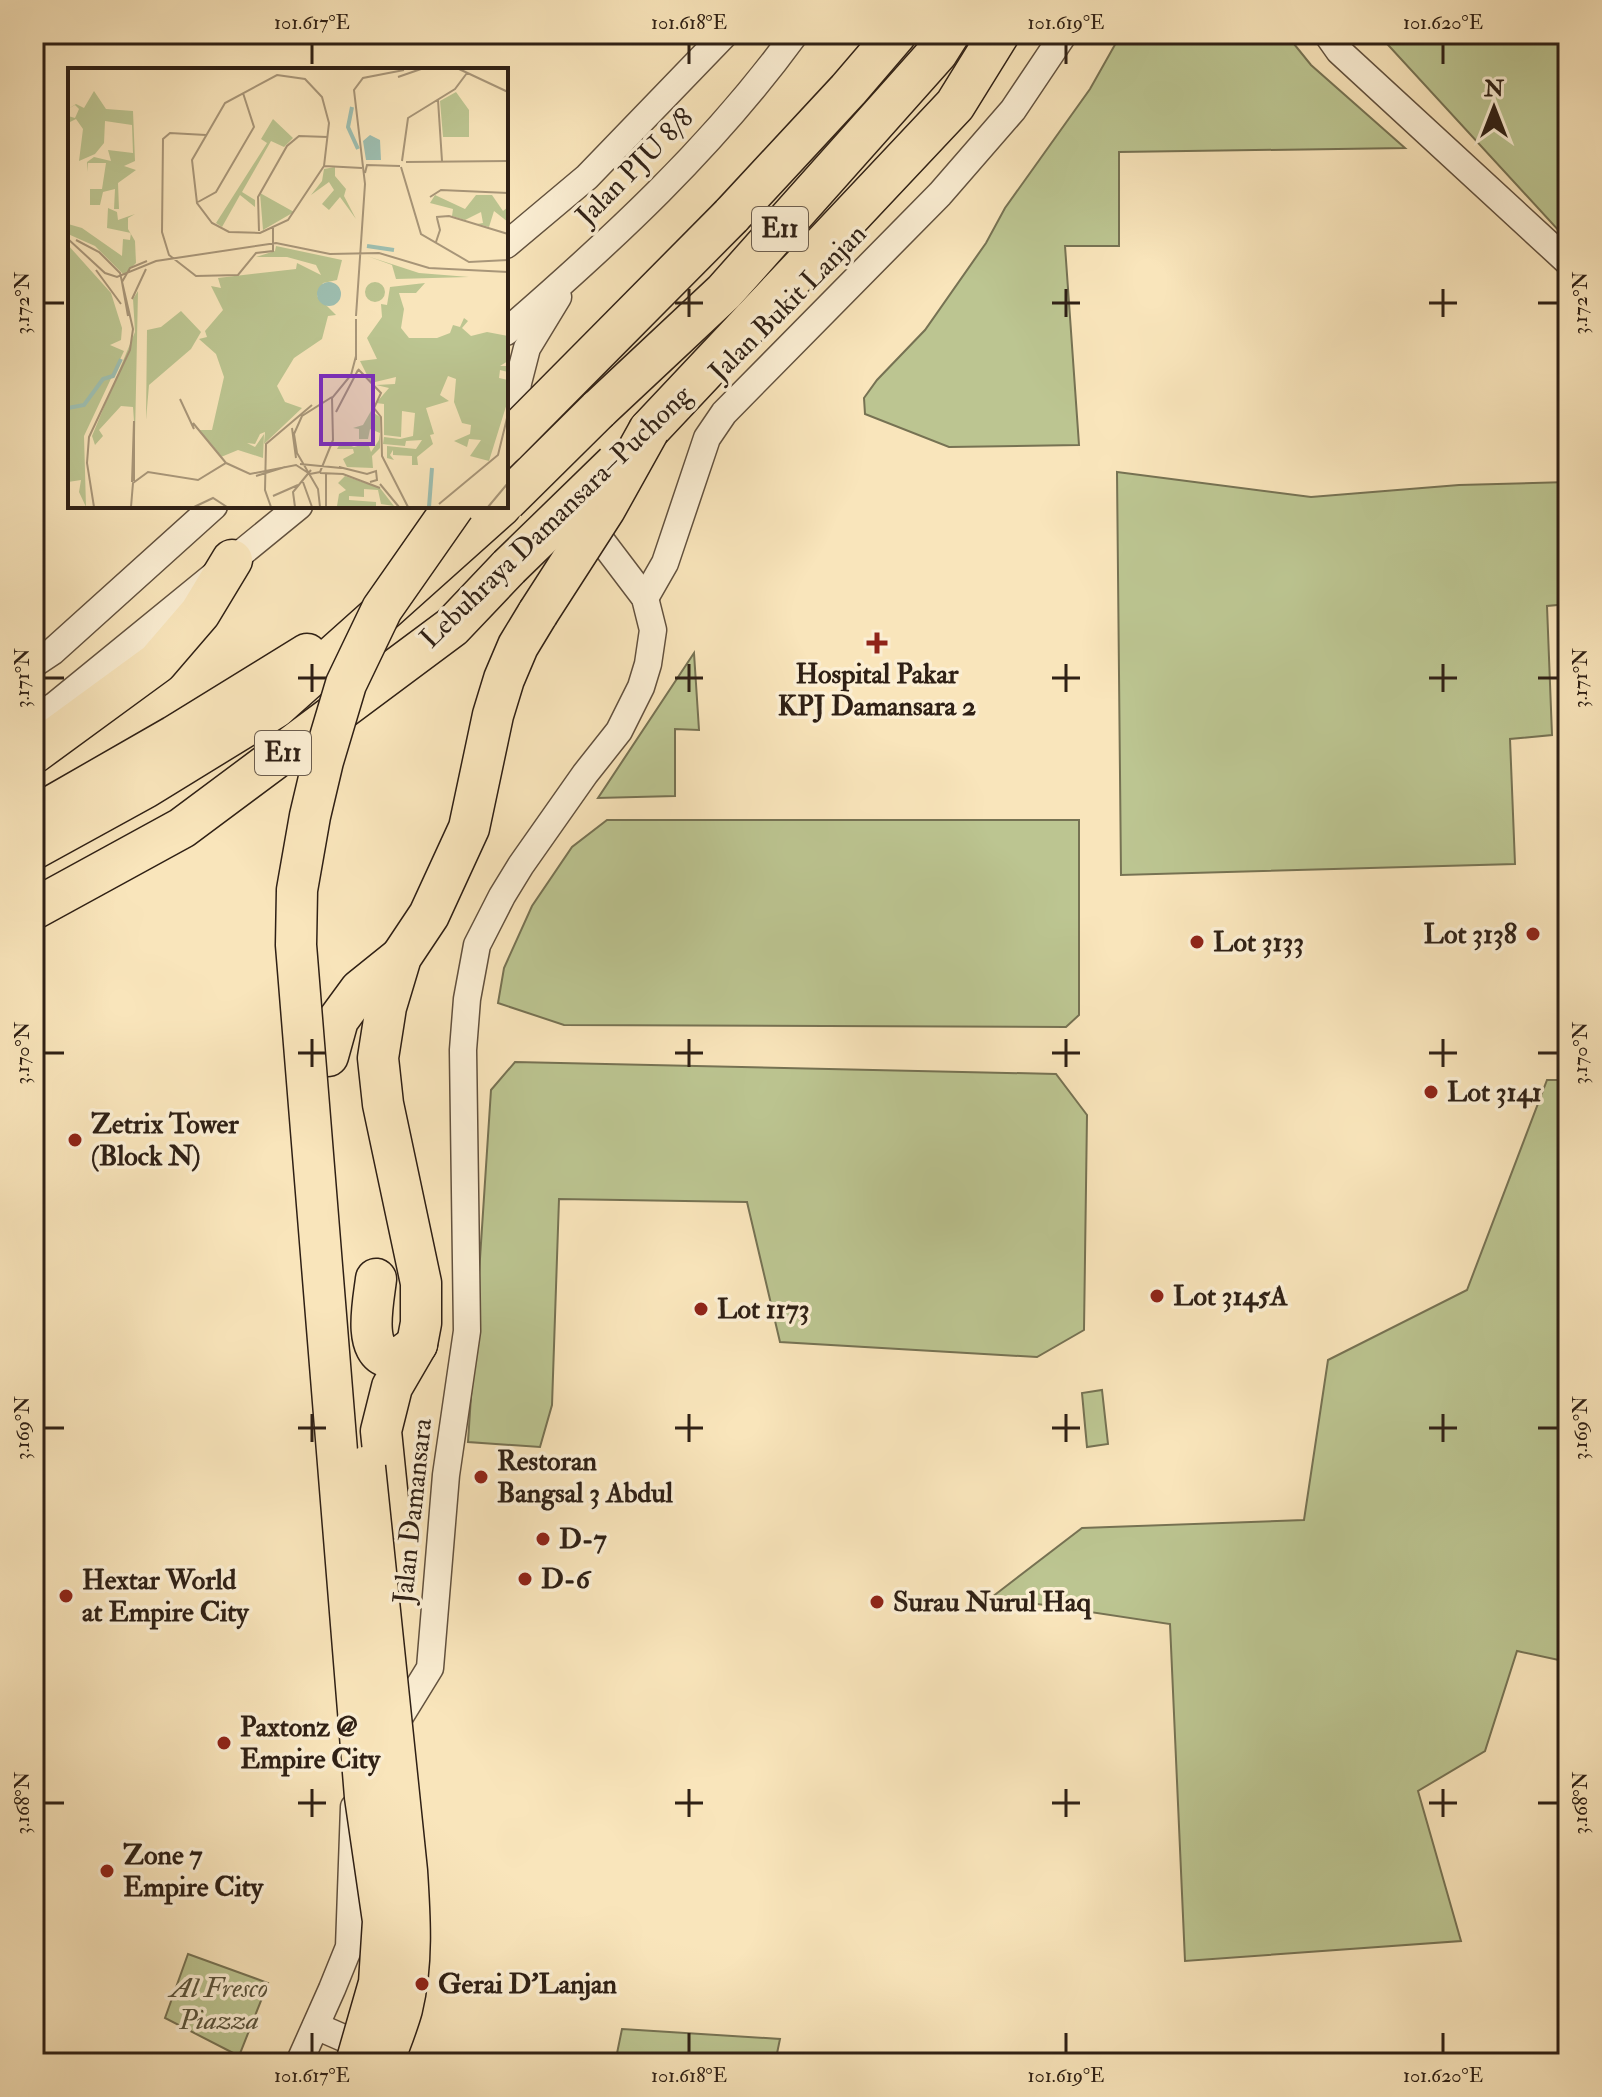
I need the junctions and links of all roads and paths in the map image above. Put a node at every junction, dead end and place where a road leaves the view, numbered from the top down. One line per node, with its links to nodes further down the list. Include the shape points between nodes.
1 (725, 34): 8 (street, Jalan PJU 8/8, via 587,177)
2 (795, 34): 10 (street, Jalan PJU 8/8, via 743,103)
3 (896, 34): 13 (highway, bridge)
4 (949, 34): 14 (highway, Lebuhraya Damansara–Puchong / E11, bridge, via 724,292)
5 (999, 34): 12 (highway, Lebuhraya Damansara–Puchong / E11, via 955,105)
6 (1064, 34): 21 (street, Jalan Bukit Lanjan, via 1013,110 940,194 724,413 707,438 665,563)
7 (1327, 34): 9 (street, via 1339,51)
8 (508, 243)
9 (1568, 262)
10 (570, 276): 11 (street, Jalan PJU 8/8); 13 (street, via 527,348)
11 (508, 330)
12 (649, 430): 27 (highway, Lebuhraya Damansara–Puchong / E11, bridge, via 452,627 182,828); 28 (highway, bridge, via 518,646 493,715 469,828 429,915)
13 (511, 448)
14 (508, 490)
15 (212, 508): 22 (street)
16 (297, 508): 19 (street)
17 (485, 510): 20 (highway, Lebuhraya Damansara–Puchong / E11); 34 (highway, bridge, via 382,609 346,684 323,761 297,890 296,945 365,1797 383,1921 379,1983)
18 (601, 540): 21 (street)
19 (232, 560): 23 (street); 24 (highway, via 200,613 157,663)
20 (401, 597): 25 (highway, via 174,736 52,806); 26 (highway, Lebuhraya Damansara–Puchong / E11, via 275,708)
21 (645, 598): 31 (street, Jalan Damansara, via 653,630 641,687 619,731 521,865 477,945 463,1050 467,1331 446,1475 430,1668)
22 (34, 664)
23 (34, 719)
24 (34, 753)
25 (34, 811)
26 (34, 849)
27 (34, 909)
28 (401, 957): 30 (highway, via 378,1058 421,1283); 36 (highway, bridge, via 360,990 338,1020 328,1056 411,1928 401,2010)
29 (376, 1279): 30 (highway, via 376,1349 396,1357)
30 (417, 1344): 31 (highway, via 392,1387 381,1431 401,1623)
31 (379, 1749): 34 (street, via 383,1843 376,1950)
32 (354, 1807): 33 (street, via 349,1947)
33 (316, 2026): 34 (street); 35 (street)
34 (348, 2055)
35 (299, 2063)
36 (383, 2063)

